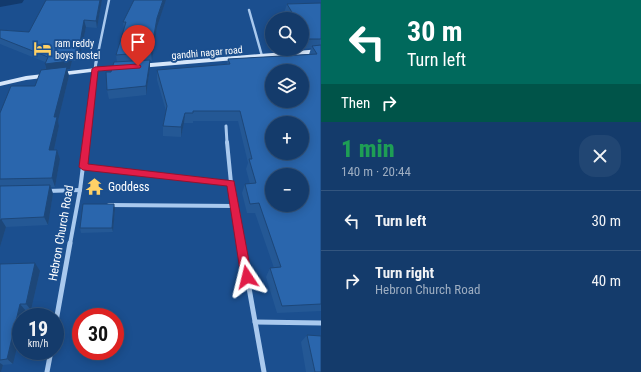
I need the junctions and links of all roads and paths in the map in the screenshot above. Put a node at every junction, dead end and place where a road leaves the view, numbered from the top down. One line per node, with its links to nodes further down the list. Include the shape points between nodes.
1 (109, 0): 7 (street, Hebron Church Road)
2 (249, 10): 4 (street)
3 (321, 51): 4 (main road, gandhi nagar road)
4 (262, 56): 6 (main road, gandhi nagar road)
5 (126, 67): 7 (main road)
6 (133, 67)
7 (95, 69): 8 (main road); 10 (street, Hebron Church Road)
8 (0, 84)
9 (226, 126): 11 (street)
10 (83, 167): 11 (street); 12 (street, Hebron Church Road)
11 (231, 183): 17 (street)
12 (80, 190): 13 (street); 14 (street, Hebron Church Road)
13 (40, 191)
14 (77, 205): 15 (street); 18 (street, Hebron Church Road)
15 (85, 205)
16 (101, 205): 17 (street)
17 (234, 206): 19 (street)
18 (58, 308)
19 (255, 322): 20 (street); 23 (street)
20 (321, 323)
21 (49, 360): 22 (street)
22 (47, 372)
23 (264, 372)

